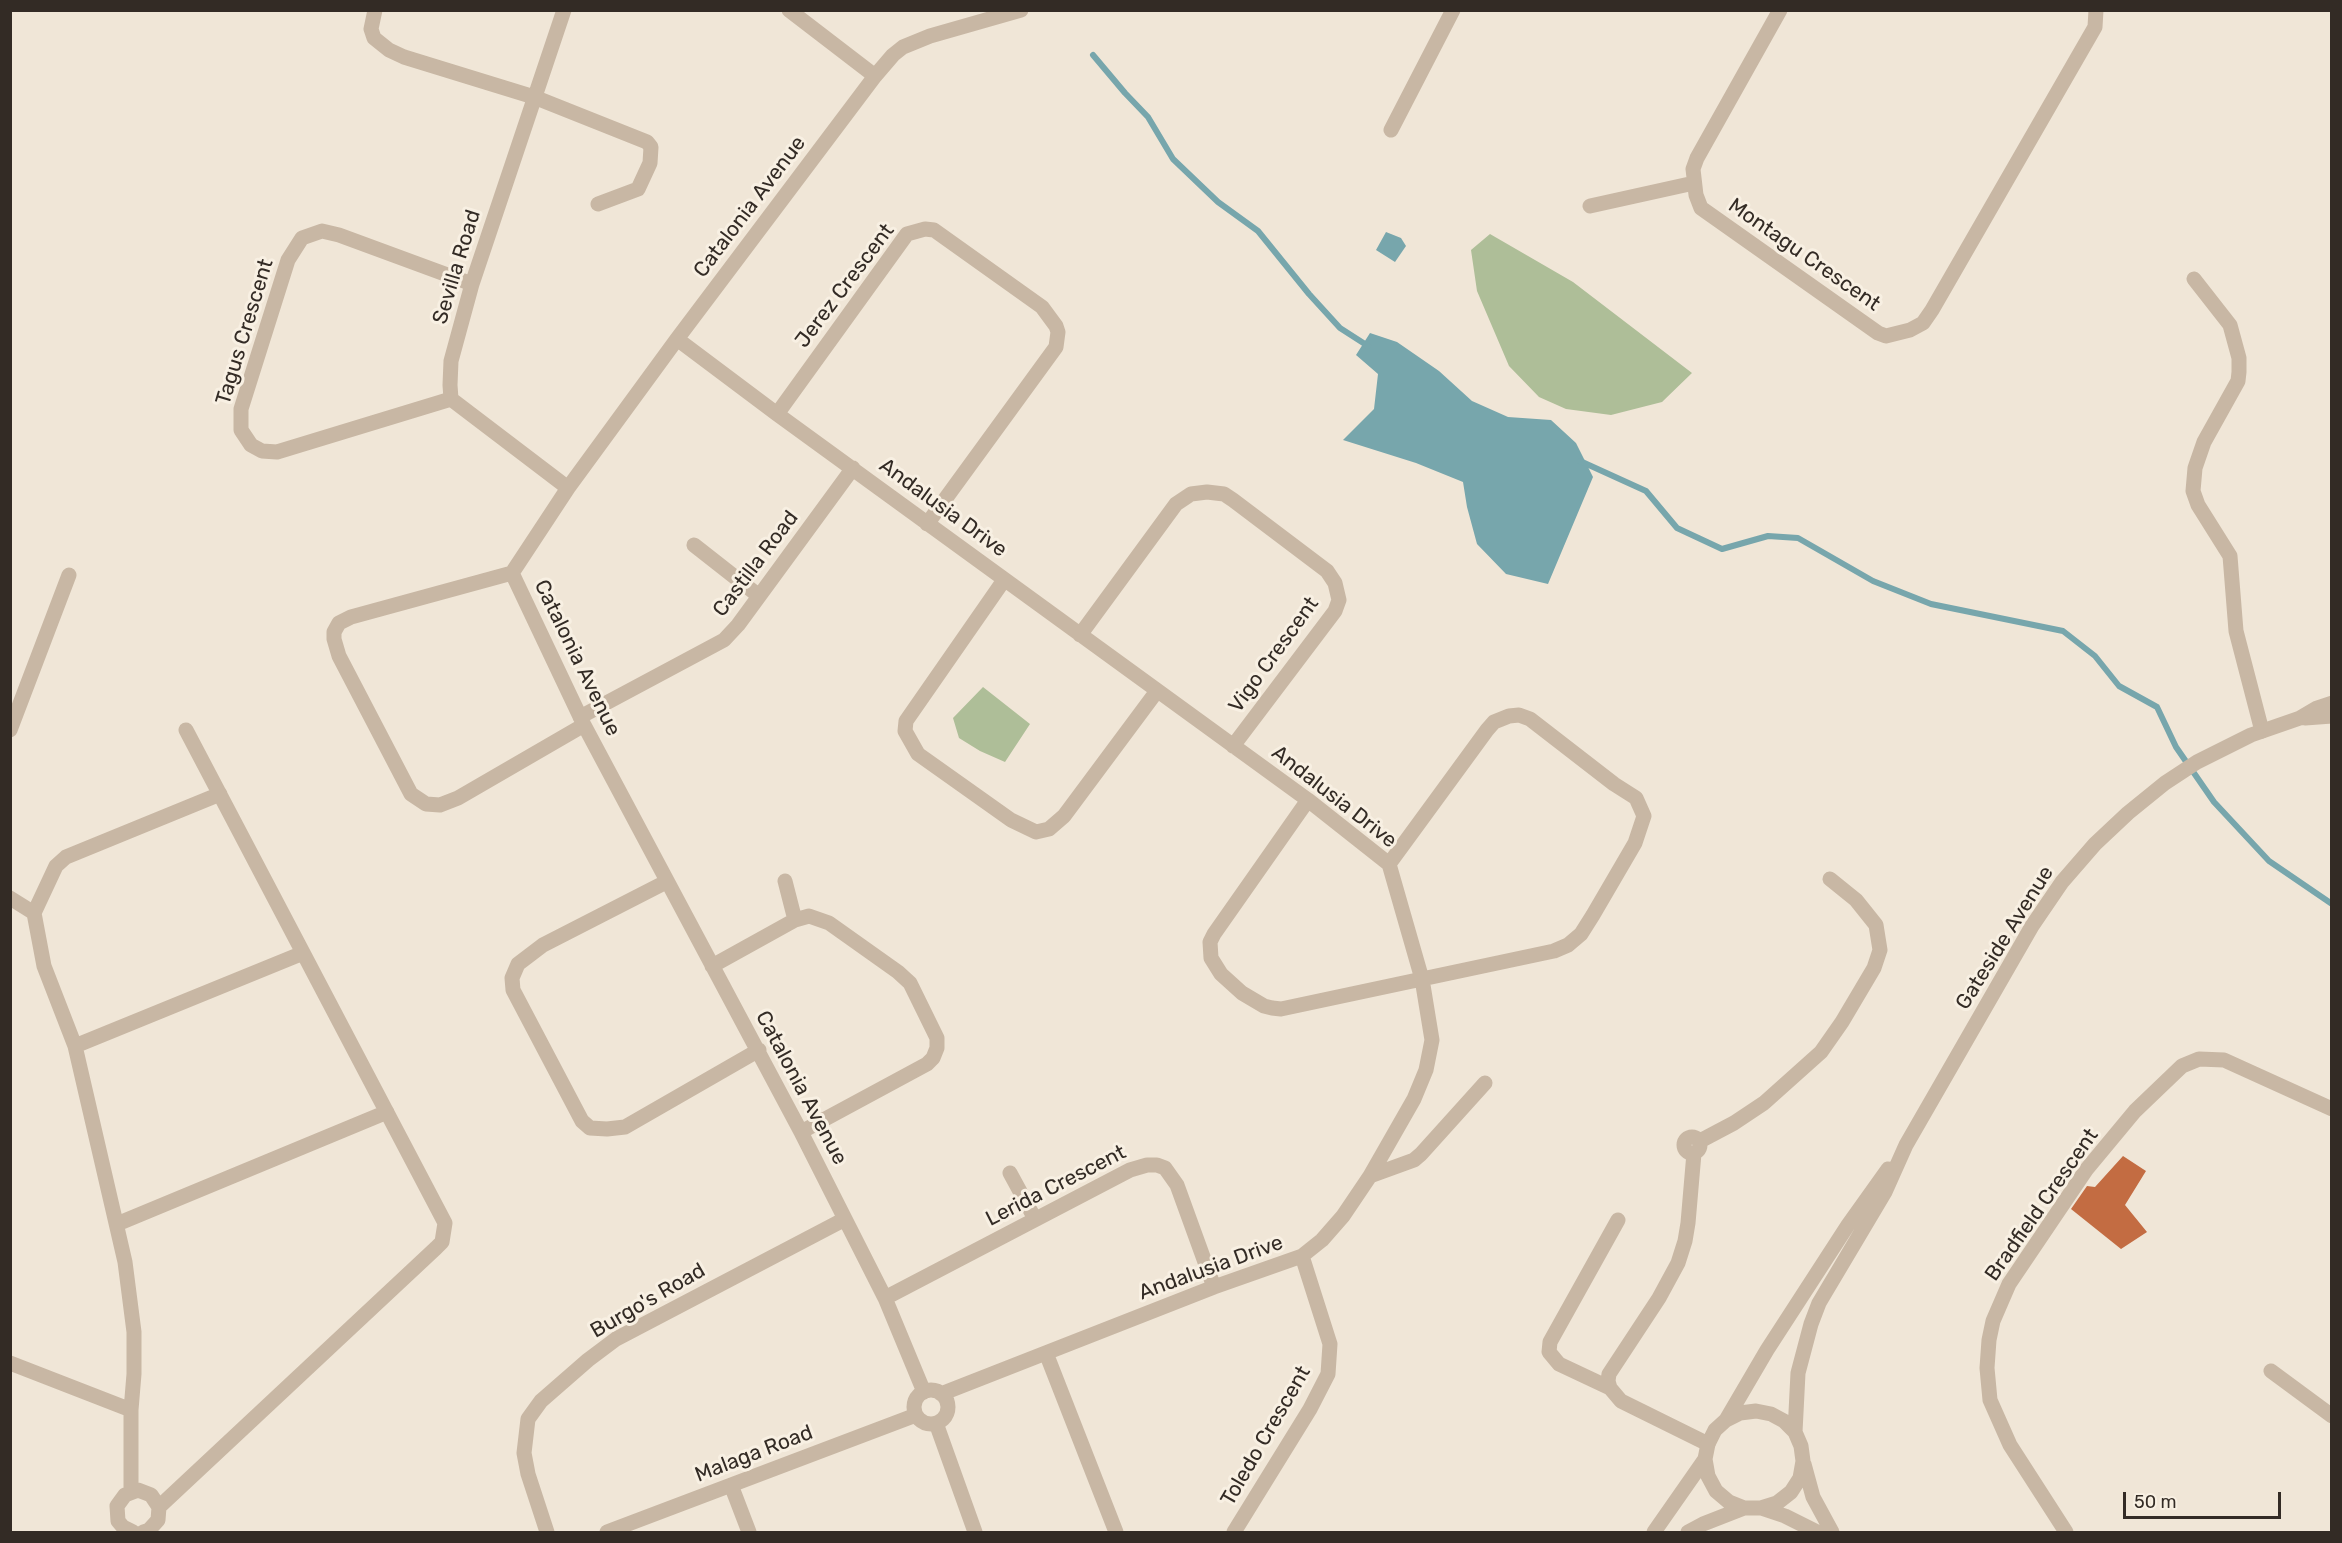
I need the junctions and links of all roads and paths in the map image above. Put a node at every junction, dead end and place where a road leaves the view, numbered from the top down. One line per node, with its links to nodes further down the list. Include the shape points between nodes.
1 (375, 10): 9 (street, via 371,29 374,38 389,50)
2 (564, 10): 9 (street, Sevilla Road)
3 (789, 10): 8 (street)
4 (1021, 10): 8 (street, Catalonia Avenue, via 903,47)
5 (1453, 10): 10 (street)
6 (1780, 10): 11 (street, Montagu Crescent, via 1696,158)
7 (2096, 10): 11 (street, Montagu Crescent, via 2095,27 1932,310 1910,330 1886,336 1878,333 1701,208)
8 (875, 76): 16 (street, Catalonia Avenue)
9 (534, 97): 12 (street, via 642,138 651,147 650,163 638,189); 15 (street, Sevilla Road)
10 (1391, 130)
11 (1694, 183): 13 (street)
12 (598, 204)
13 (1590, 206)
14 (2194, 279): 35 (street, via 2230,325 2239,358 2238,381 2204,442 2195,468 2193,491 2230,556 2236,631)
15 (472, 284): 17 (street, Sevilla Road, via 451,361); 17 (street, Tagus Crescent, via 339,235 321,231 302,238 288,260 241,409 241,430 251,445 277,452)
16 (677, 339): 18 (street, Andalusia Drive); 20 (street, Catalonia Avenue)
17 (451, 399): 20 (street)
18 (777, 414): 19 (street, Andalusia Drive); 21 (street, Jerez Crescent, via 908,234 934,230 1042,307 1056,326 1056,347)
19 (853, 468): 21 (street, Andalusia Drive); 26 (street, Castilla Road)
20 (568, 488): 23 (street, Catalonia Avenue)
21 (927, 524): 25 (street, Andalusia Drive)
22 (694, 545): 26 (street)
23 (513, 573): 32 (street, Catalonia Avenue); 32 (street, Castilla Road, via 351,617 339,623 334,632 336,648 411,794 426,804 440,805 458,798)
24 (69, 575): 33 (street)
25 (1004, 580): 27 (street, Andalusia Drive); 28 (street, via 906,721 905,731 918,754 1011,820 1036,832 1048,829 1064,816)
26 (759, 596): 32 (street, Castilla Road, via 724,640)
27 (1080, 635): 28 (street, Andalusia Drive); 36 (street, Vigo Crescent, via 1176,504 1191,494 1207,492 1224,494 1233,500 1327,571 1339,600 1335,611)
28 (1157, 691): 36 (street, Andalusia Drive)
29 (2331, 703): 31 (street, Gateside Avenue)
30 (2331, 716): 31 (street, Gateside Avenue)
31 (2300, 718): 35 (street, Gateside Avenue)
32 (582, 721): 42 (street, Catalonia Avenue)
33 (10, 730)
34 (186, 730): 37 (street)
35 (2262, 731): 55 (street, Gateside Avenue, via 2196,762 2165,783 2095,844 2062,882 2032,926)
36 (1233, 746): 38 (street, Andalusia Drive)
37 (220, 794): 44 (street, via 66,857 56,866); 46 (street)
38 (1308, 800): 39 (street, Andalusia Drive); 48 (street, via 1210,942 1211,958 1221,974 1264,1006 1281,1009)
39 (1389, 864): 48 (street, Andalusia Drive); 48 (street, via 1494,722 1509,716 1530,719 1636,798 1644,816 1635,843 1581,934 1568,945)
40 (1830, 879): 68 (street, via 1856,900 1876,925 1880,950 1874,968 1821,1052 1764,1103 1697,1147 1687,1232 1678,1263 1609,1374)
41 (785, 881): 45 (street)
42 (666, 882): 47 (street, Catalonia Avenue); 50 (street, via 543,945 518,964 512,978 513,990 582,1121 590,1128 625,1126)
43 (10, 898): 44 (street)
44 (34, 913): 49 (street, via 44,966)
45 (795, 920): 47 (street); 54 (street, via 821,918 898,972 910,983 937,1038 937,1048 927,1064)
46 (303, 953): 49 (street); 53 (street)
47 (712, 966): 50 (street, Catalonia Avenue)
48 (1422, 979): 57 (street, Andalusia Drive, via 1432,1040 1426,1070)
49 (75, 1046): 61 (street)
50 (759, 1050): 54 (street, Catalonia Avenue)
51 (1485, 1083): 57 (street, via 1414,1160)
52 (2331, 1109): 97 (street, Bradfield Crescent, via 2224,1060 2199,1059 2182,1066 2136,1111 2086,1170 2009,1284 1989,1340 1990,1400 2010,1445)
53 (387, 1112): 61 (street); 81 (street, via 446,1223 441,1242)
54 (801, 1132): 59 (street, Catalonia Avenue)
55 (1906, 1145): 74 (street, Gateside Avenue, via 1848,1225); 76 (street, Gateside Avenue, via 1885,1192 1811,1324 1798,1373)
56 (1010, 1173): 58 (street)
57 (1370, 1176): 62 (street, Andalusia Drive, via 1343,1216)
58 (1035, 1219): 63 (street, Lerida Crescent, via 1130,1170 1147,1165 1165,1168 1177,1185); 64 (street, Lerida Crescent)
59 (845, 1220): 64 (street, Catalonia Avenue); 87 (street, Burgo's Road, via 616,1339 541,1401 528,1419 524,1453)
60 (1618, 1220): 68 (street, via 1550,1342 1549,1352 1559,1364)
61 (117, 1224): 71 (street, via 134,1332)
62 (1302, 1256): 63 (street, Andalusia Drive); 92 (street, Toledo Crescent, via 1330,1344 1328,1374)
63 (1214, 1287): 65 (street, Andalusia Drive)
64 (885, 1298): 69 (street, Catalonia Avenue)
65 (1046, 1353): 70 (street, Andalusia Drive); 91 (street)
66 (10, 1363): 71 (street)
67 (2271, 1371): 73 (street)
68 (1610, 1388): 77 (street, via 1621,1401)
69 (924, 1392): 70 (street); 72 (street, via 915,1402)
70 (941, 1394): 75 (street, via 946,1399 947,1414)
71 (130, 1410): 80 (street)
72 (916, 1415): 75 (street, via 928,1424); 79 (street, Malaga Road)
73 (2331, 1416)
74 (1726, 1420): 76 (street, via 1755,1411 1777,1418); 77 (street, via 1715,1430)
75 (936, 1424): 90 (street)
76 (1795, 1432): 78 (street, via 1802,1446)
77 (1707, 1452): 82 (street, via 1708,1476 1716,1491 1728,1502); 93 (street)
78 (1803, 1461): 83 (street, via 1800,1478 1791,1492 1777,1503); 96 (street, via 1813,1497)
79 (731, 1485): 88 (street, Malaga Road); 89 (street)
80 (131, 1492): 81 (street, via 145,1492); 84 (street, via 120,1500)
81 (159, 1507): 85 (street, via 158,1520)
82 (1744, 1508): 83 (street); 94 (street)
83 (1761, 1508): 95 (street)
84 (115, 1527): 86 (street)
85 (147, 1532)
86 (133, 1533)
87 (547, 1533)
88 (607, 1533)
89 (749, 1533)
90 (975, 1533)
91 (1116, 1533)
92 (1234, 1533)
93 (1654, 1533)
94 (1688, 1533)
95 (1817, 1533)
96 (1832, 1533)
97 (2066, 1533)

